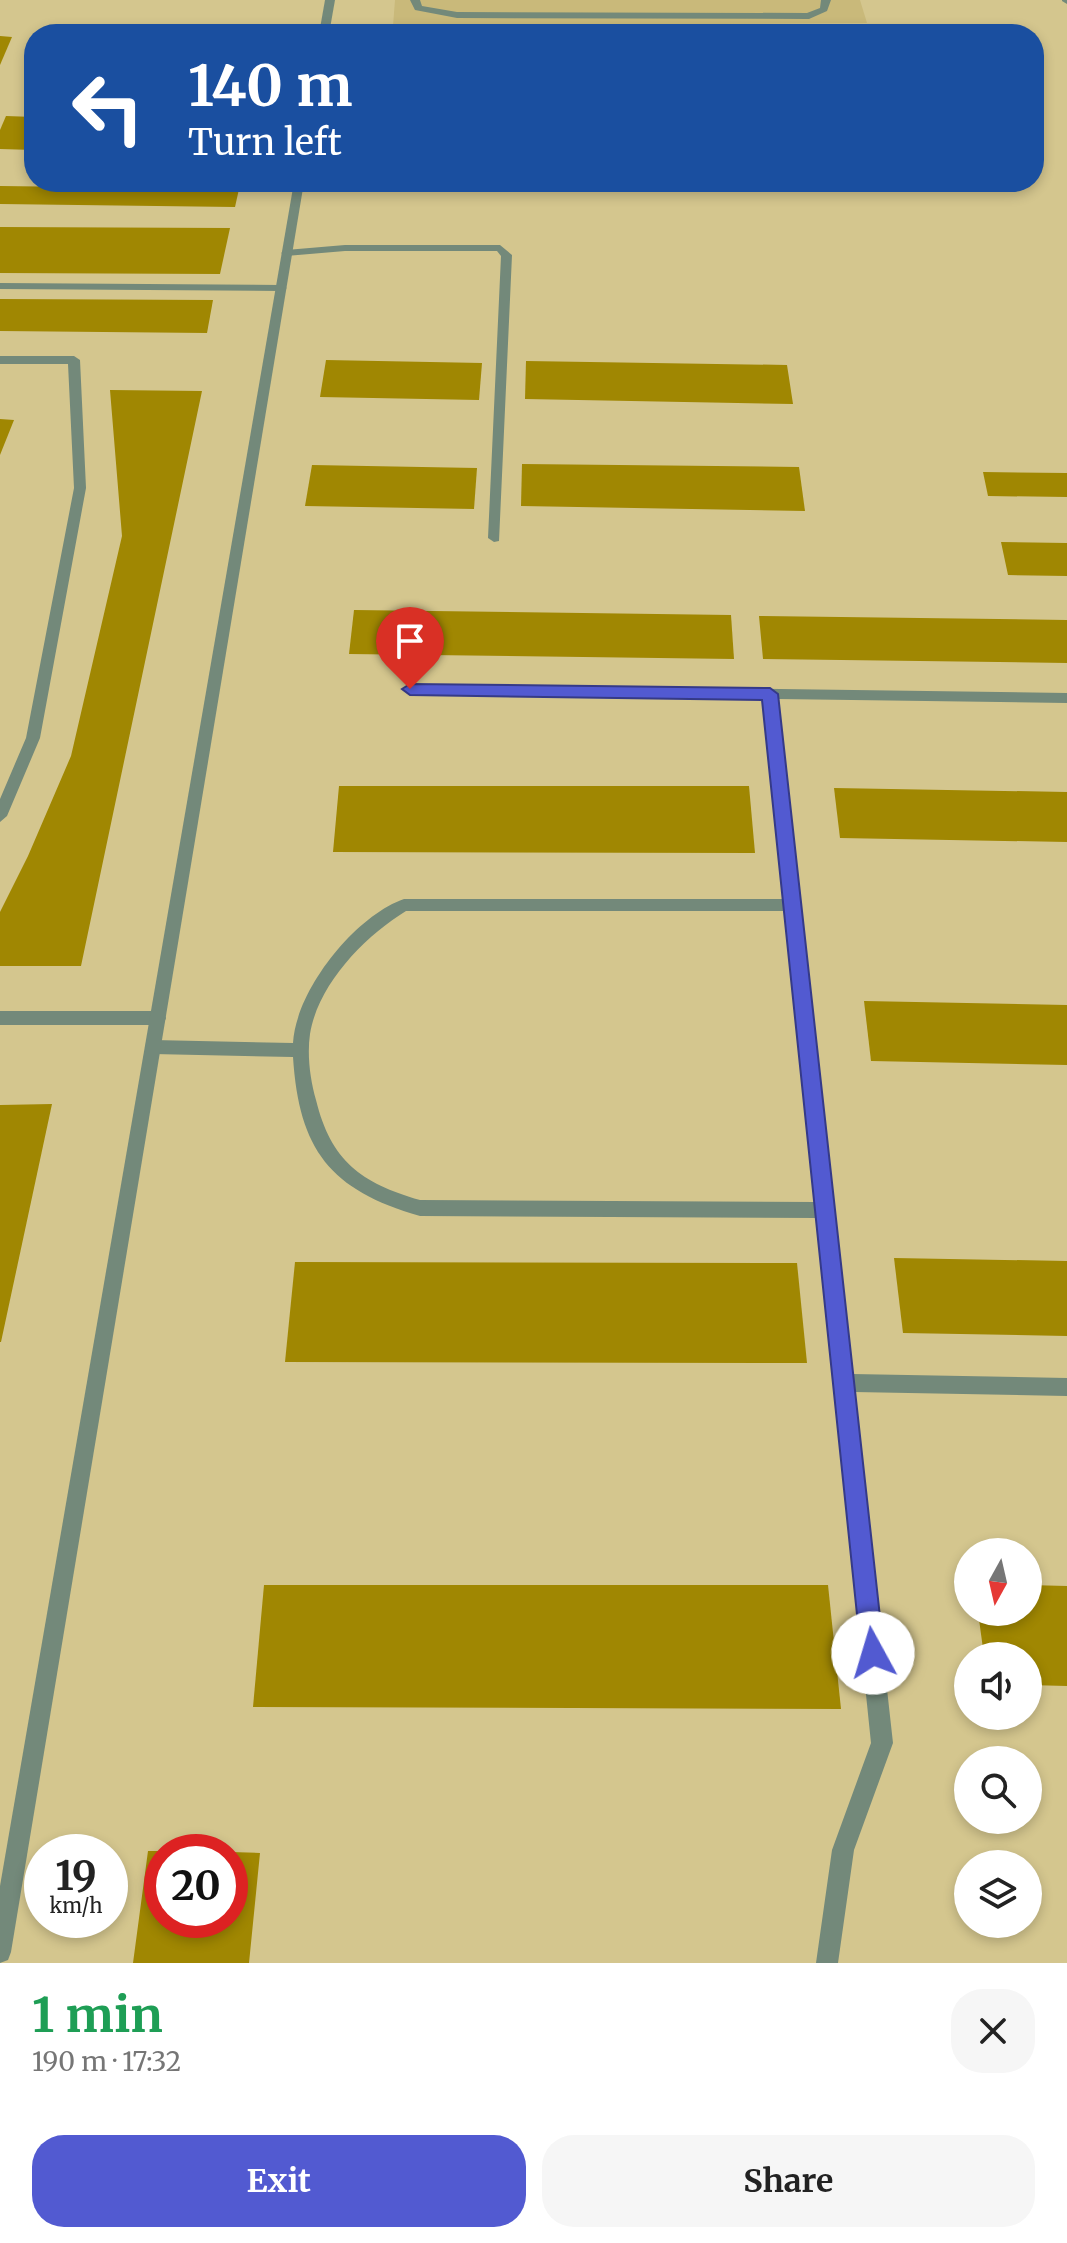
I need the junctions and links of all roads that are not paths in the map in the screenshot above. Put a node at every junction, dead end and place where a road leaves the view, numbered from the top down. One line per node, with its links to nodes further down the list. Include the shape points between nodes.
1 (330, 0): 4 (street)
2 (415, 0): 3 (street, via 418,8 457,15 809,16 824,9)
3 (826, 0)
4 (326, 24)
5 (297, 192): 6 (street)
6 (286, 253): 8 (street); 10 (street, via 500,248 507,255)
7 (0, 286): 8 (street)
8 (281, 288): 17 (street)
9 (0, 360): 14 (street, via 74,360 80,488 33,738)
10 (494, 538)
11 (410, 689): 12 (street)
12 (770, 694): 13 (street); 15 (street)
13 (1067, 698)
14 (0, 816)
15 (793, 905): 19 (street, via 404,905 365,931 336,966 305,1019); 20 (street)
16 (0, 1018): 17 (street)
17 (158, 1018): 18 (street)
18 (153, 1047): 19 (street); 23 (street)
19 (302, 1050): 20 (street, via 310,1116 337,1166 384,1198 420,1208)
20 (826, 1210): 21 (street)
21 (845, 1383): 22 (street); 24 (street, via 882,1743 843,1850)
22 (1067, 1387)
23 (0, 1952)
24 (827, 1963)

